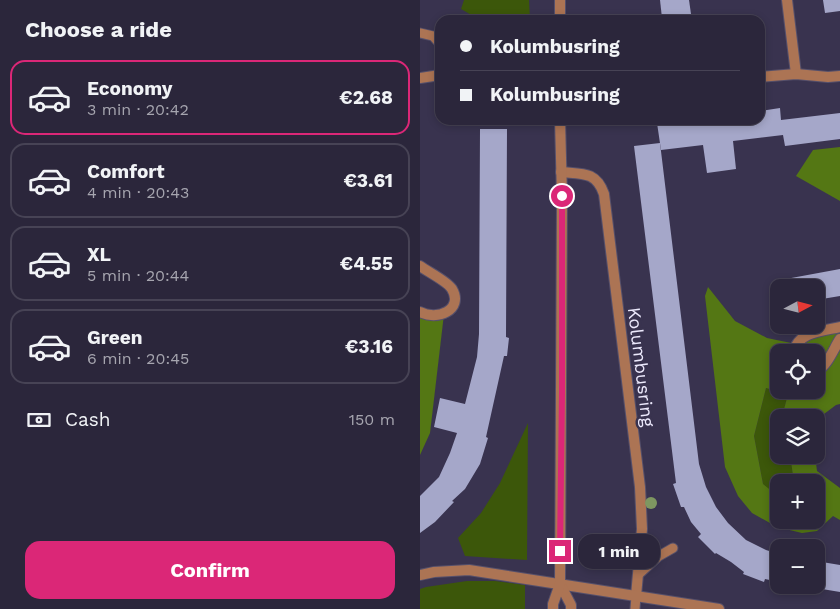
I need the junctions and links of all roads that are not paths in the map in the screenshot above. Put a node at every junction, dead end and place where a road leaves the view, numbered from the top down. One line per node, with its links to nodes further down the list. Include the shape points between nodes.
1 (560, 0): 3 (street)
2 (787, 0): 6 (street)
3 (560, 15)
4 (420, 33): 5 (lane)
5 (435, 39)
6 (796, 74): 8 (street); 9 (street)
7 (435, 76): 10 (street)
8 (840, 76)
9 (765, 77)
10 (420, 78)
11 (560, 125): 12 (street)
12 (561, 172): 21 (street, Kolumbusring, via 593,177 604,194 640,487 642,529); 22 (street)
13 (420, 266): 14 (street, via 449,285 454,297 450,311 444,314 432,316)
14 (420, 312)
15 (840, 327): 17 (street, via 805,336)
16 (840, 339): 18 (street)
17 (796, 344)
18 (825, 363)
19 (673, 548): 21 (lane)
20 (420, 575): 22 (street, via 469,570)
21 (638, 575): 23 (street, Kolumbusring)
22 (560, 584): 23 (street); 24 (street); 25 (street)
23 (636, 596): 26 (lane); 27 (street)
24 (553, 609)
25 (571, 609)
26 (634, 609)
27 (719, 609)

